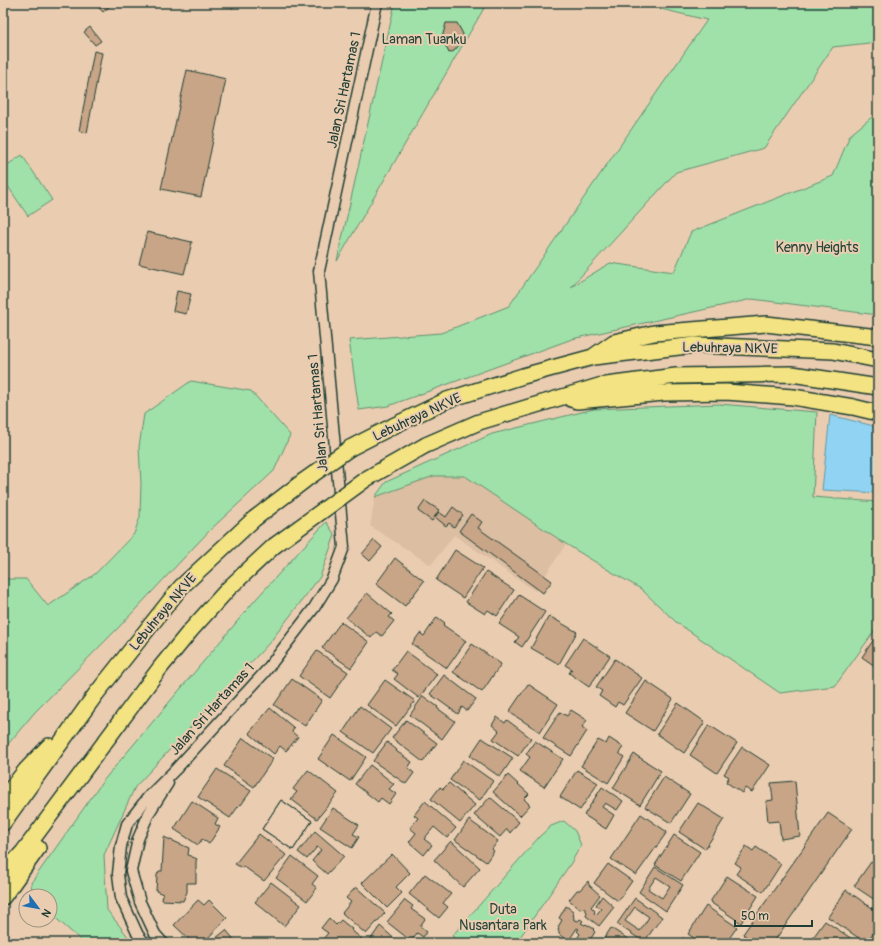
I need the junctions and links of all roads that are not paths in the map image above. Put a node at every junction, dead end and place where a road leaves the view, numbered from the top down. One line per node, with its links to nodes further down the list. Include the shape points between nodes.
1 (377, 3): 10 (street, Jalan Sri Hartamas 1, via 319,271 344,548 332,579 314,608 265,672)
2 (878, 337): 3 (highway, via 766,324 654,333 614,342)
3 (593, 357): 4 (highway, Lebuhraya NKVE, via 696,345 833,351); 8 (highway, Lebuhraya NKVE, bridge, via 447,400 350,448 254,519 181,586)
4 (878, 360)
5 (878, 386): 6 (highway, Lebuhraya NKVE, via 792,374 676,376 599,386)
6 (564, 396): 7 (highway, via 578,401 664,393 726,392 793,397); 9 (highway, Lebuhraya NKVE, bridge, via 479,422 426,445 366,479 274,546 229,588 191,630)
7 (878, 413)
8 (84, 710): 11 (highway, via 26,770); 12 (highway)
9 (115, 730): 13 (highway, via 23,852); 14 (highway, via 54,825)
10 (176, 769): 15 (street, Jalan Sri Hartamas 1, via 148,797 127,824 121,846 118,874 121,898 138,935); 16 (street, Jalan Sri Hartamas 1, via 149,813 138,839 131,871 140,902 155,934)
11 (3, 799)
12 (3, 823)
13 (3, 874)
14 (3, 897)
15 (145, 943)
16 (163, 943)

